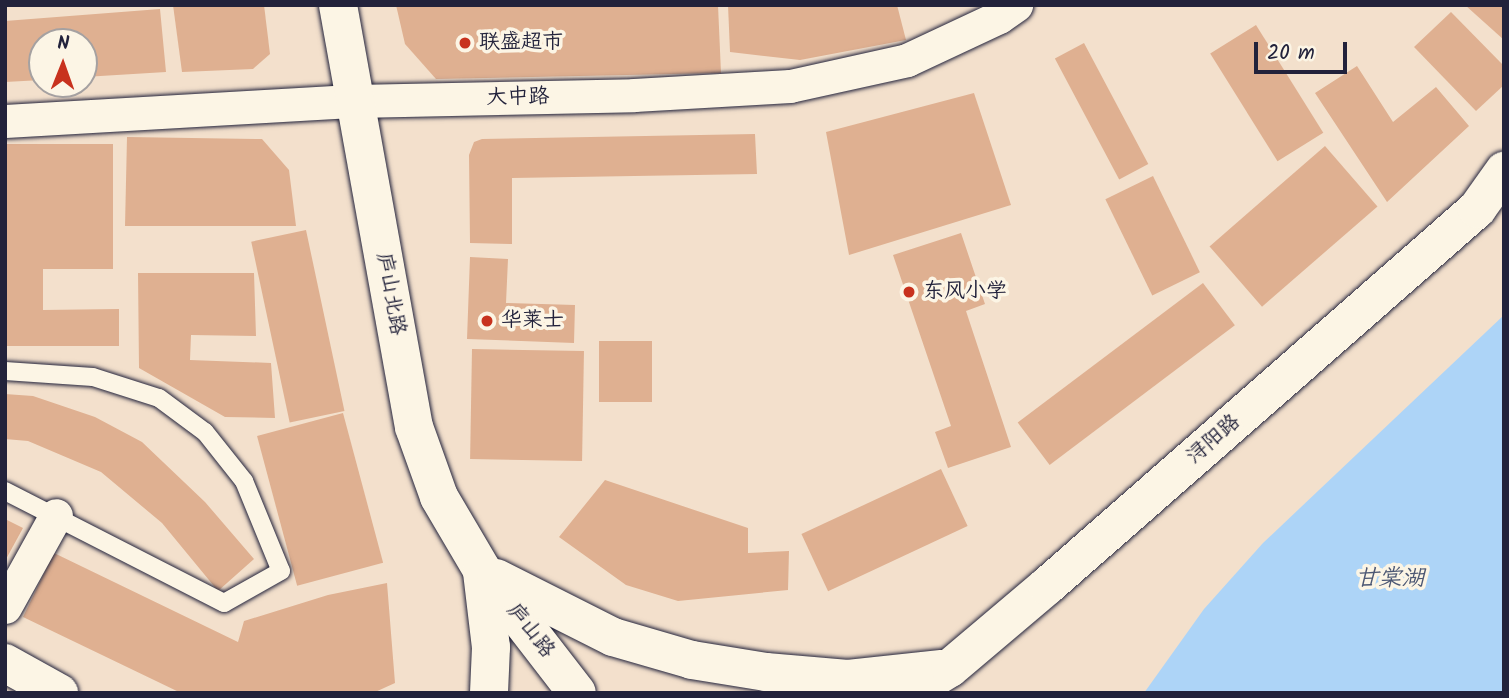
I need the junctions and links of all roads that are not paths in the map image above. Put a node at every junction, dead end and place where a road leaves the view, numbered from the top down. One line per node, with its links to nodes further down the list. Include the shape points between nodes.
1 (338, 5): 3 (main road, 庐山北路)
2 (1016, 5): 3 (street, 大中路, via 907,60 790,86 634,95)
3 (355, 101): 4 (street, 大中路); 9 (main road, 庐山北路, via 414,427 439,497)
4 (5, 121)
5 (1504, 171): 12 (main road, 浔阳路, via 1477,209)
6 (5, 371): 8 (lane, via 93,377 159,398 205,432 244,481 281,570 224,603)
7 (5, 491): 8 (lane)
8 (55, 515): 10 (street)
9 (482, 570): 12 (main road, via 613,637 692,660 848,679); 14 (main road, via 491,647); 15 (main road, 庐山路)
10 (5, 607)
11 (5, 663): 13 (main road)
12 (937, 680): 16 (main road, 浔阳路)
13 (59, 693)
14 (489, 693)
15 (577, 693)
16 (909, 693)

